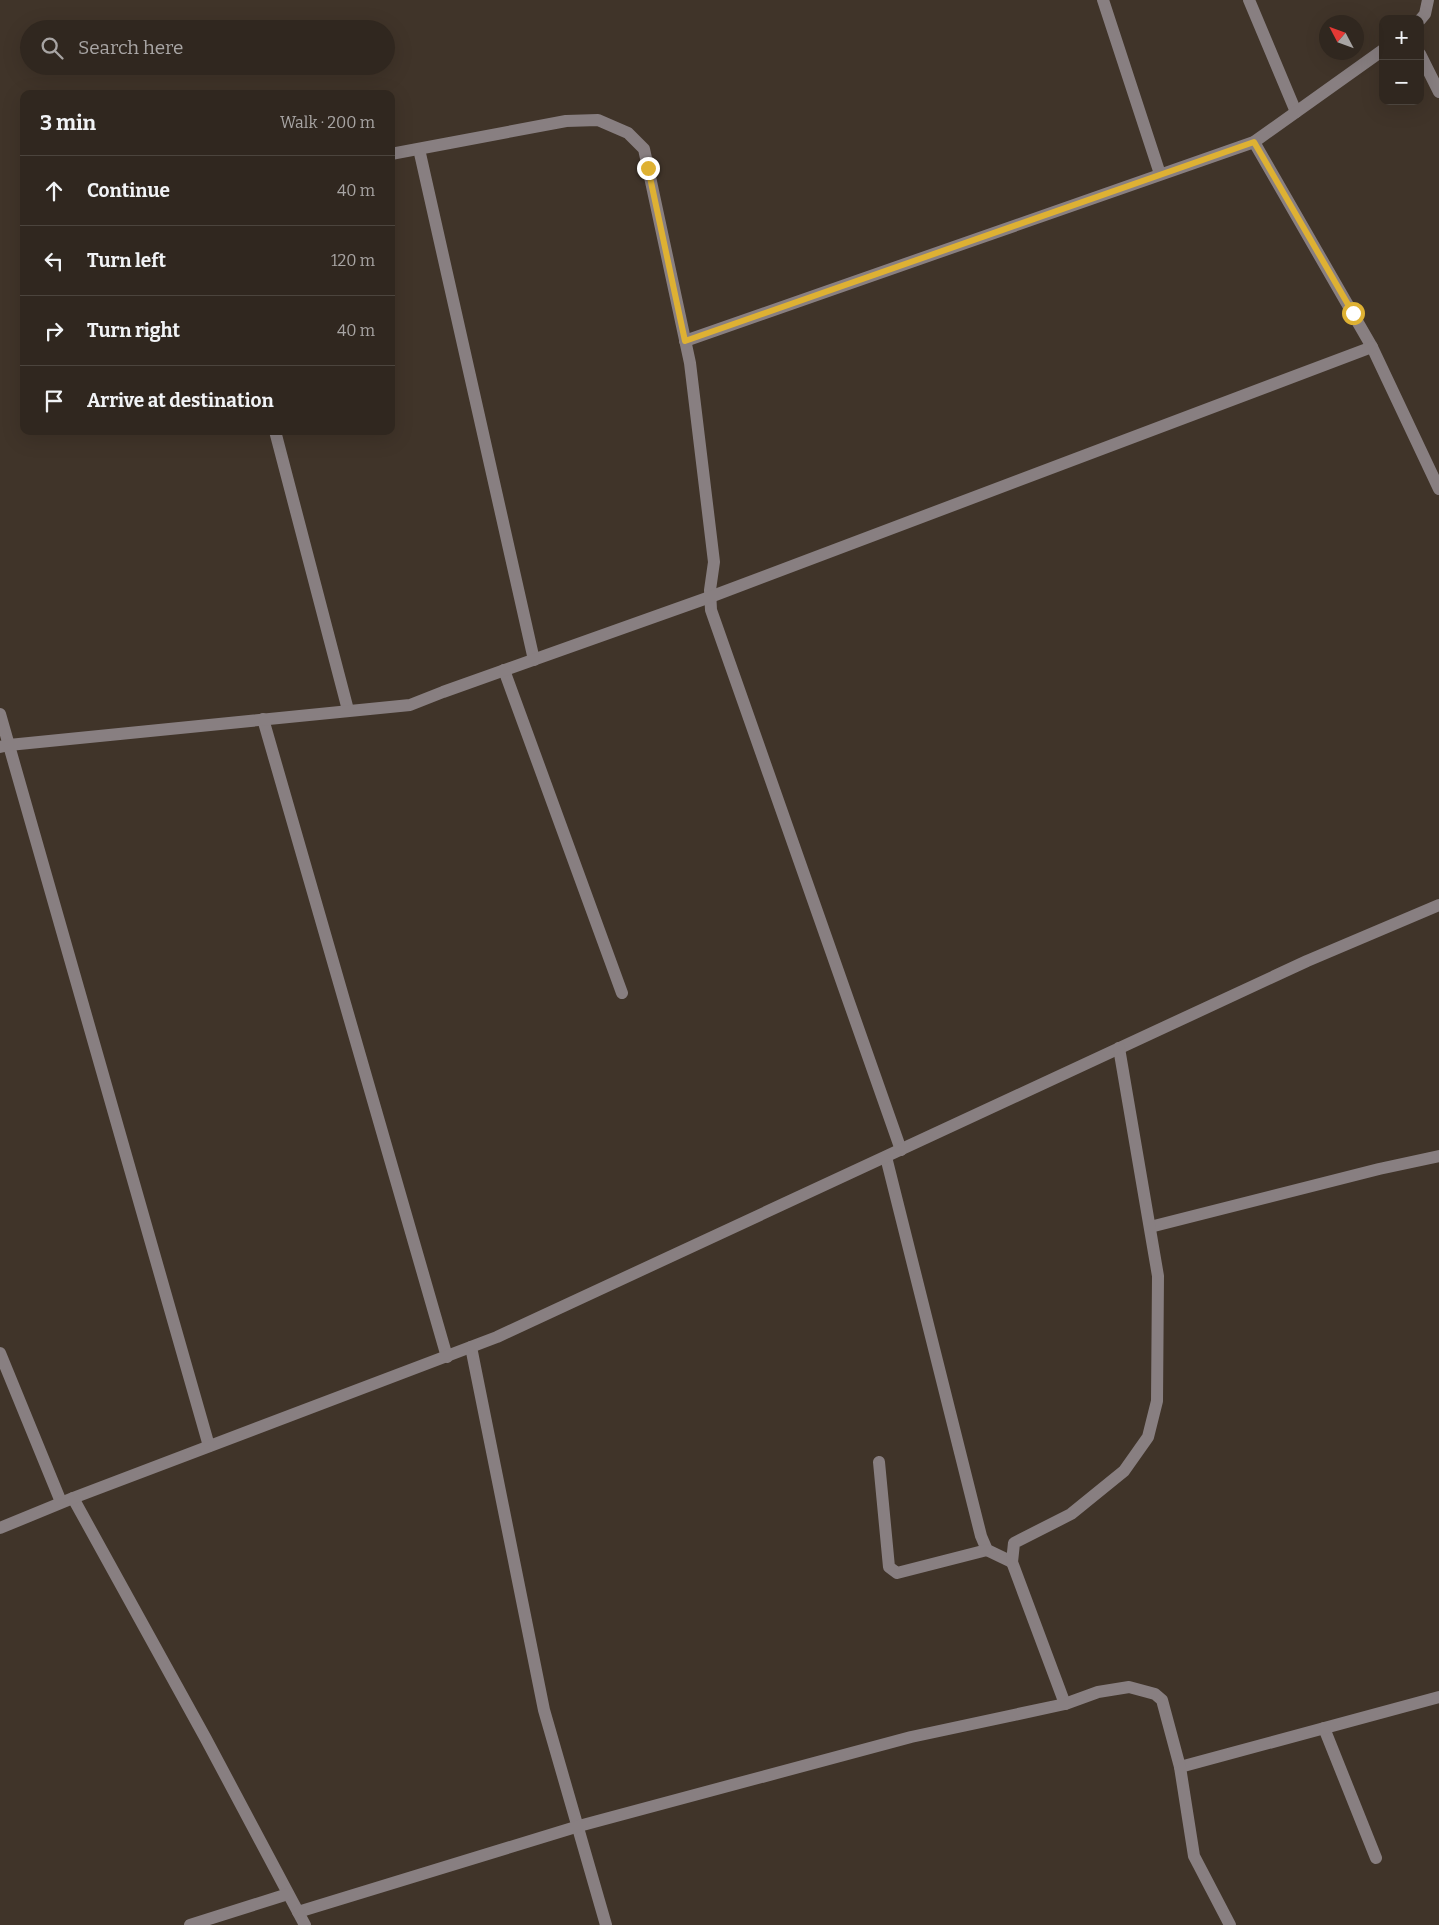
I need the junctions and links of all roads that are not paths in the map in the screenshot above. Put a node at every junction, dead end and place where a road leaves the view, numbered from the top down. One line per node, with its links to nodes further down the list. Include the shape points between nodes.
1 (1103, 0): 12 (street)
2 (1249, 0): 8 (street)
3 (1428, 0): 4 (street)
4 (1424, 15)
5 (1379, 53): 8 (street)
6 (1423, 60): 7 (street)
7 (1439, 92)
8 (1296, 112): 9 (street)
9 (1254, 142): 12 (street); 14 (street)
10 (419, 148): 11 (street); 13 (street, via 566,121 598,120 628,132 644,149); 18 (street)
11 (395, 153)
12 (1160, 174): 13 (street)
13 (685, 341): 17 (street, via 714,562)
14 (1372, 347): 16 (street); 17 (street)
15 (276, 435): 20 (street)
16 (1439, 489)
17 (710, 598): 18 (street); 27 (street, via 711,610)
18 (534, 660): 19 (street)
19 (504, 670): 20 (street, via 410,705); 25 (street)
20 (348, 710): 22 (street)
21 (0, 714): 23 (street)
22 (263, 719): 23 (street); 33 (street)
23 (5, 746): 34 (street)
24 (1439, 905): 26 (street, via 1307,961)
25 (622, 994)
26 (1119, 1048): 27 (street); 30 (street)
27 (900, 1150): 29 (street)
28 (1439, 1156): 30 (street)
29 (886, 1157): 31 (street); 38 (street)
30 (1150, 1227): 39 (street, via 1158,1276 1158,1334 1156,1401 1148,1437 1124,1471 1071,1514 1014,1543)
31 (471, 1347): 33 (street); 44 (street, via 544,1710)
32 (0, 1353): 36 (street)
33 (447, 1356): 34 (street)
34 (209, 1446): 36 (street)
35 (879, 1462): 38 (street, via 889,1567 897,1573)
36 (67, 1500): 37 (street); 46 (street, via 206,1739)
37 (0, 1528)
38 (987, 1550): 39 (street)
39 (1012, 1562): 41 (street)
40 (1439, 1697): 42 (street)
41 (1065, 1704): 43 (street, via 1098,1692 1129,1687 1155,1694 1162,1700); 44 (street, via 910,1737)
42 (1324, 1728): 43 (street); 45 (street)
43 (1180, 1767): 51 (street, via 1194,1856)
44 (579, 1826): 47 (street); 50 (street)
45 (1376, 1858)
46 (288, 1894): 47 (street); 48 (street)
47 (298, 1912): 49 (street)
48 (190, 1925)
49 (305, 1925)
50 (606, 1925)
51 (1230, 1925)

